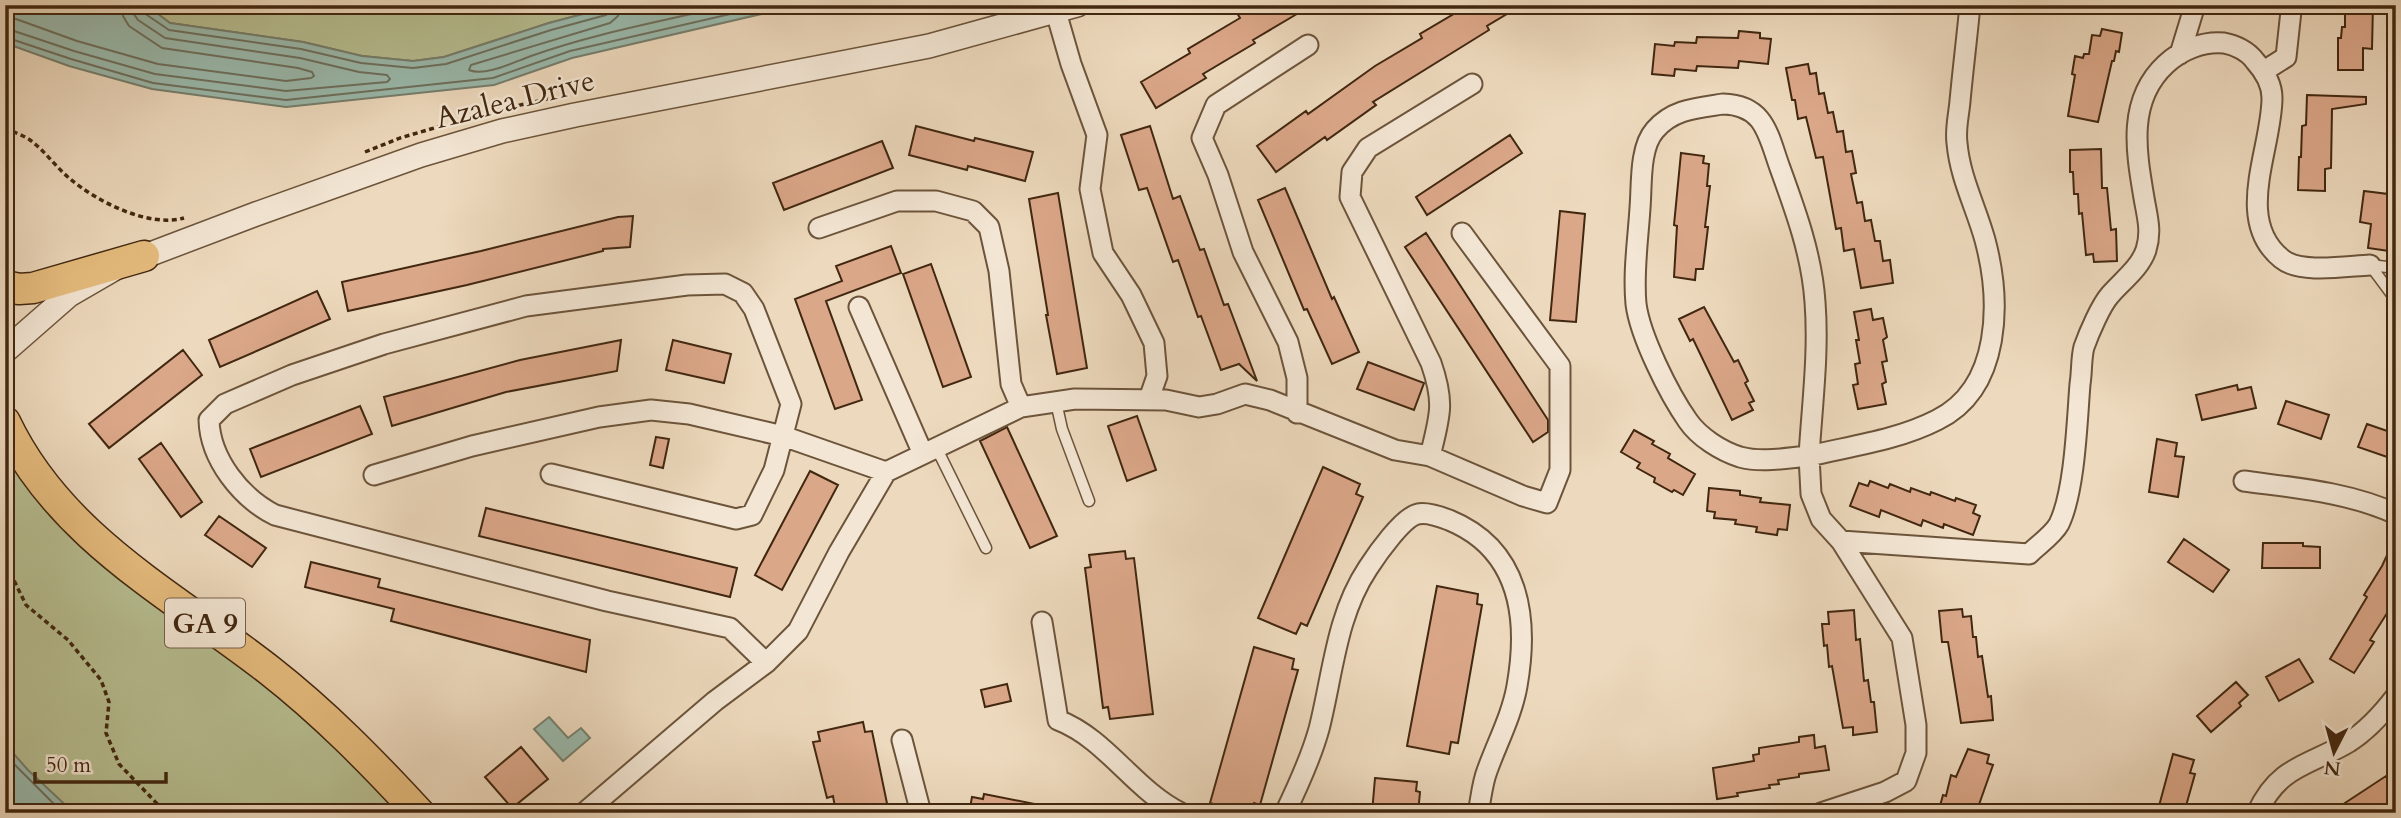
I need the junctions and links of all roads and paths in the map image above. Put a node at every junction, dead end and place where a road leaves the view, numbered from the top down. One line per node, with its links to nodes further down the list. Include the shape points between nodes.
1 (1970, 5): 27 (street, via 1956,140 1962,176 1992,268 1991,350 1973,388 1940,419 1913,431)
2 (2195, 5): 6 (street)
3 (2289, 5): 7 (street, via 2287,57)
4 (1066, 9): 11 (street, Azalea Drive, via 929,46 502,131 408,159); 18 (street, via 1071,64 1097,135 1090,190 1103,253 1131,295 1154,343 1157,376)
5 (1308, 45): 21 (street, via 1216,104 1202,138 1243,253 1288,342 1297,378)
6 (2180, 54): 7 (street, via 2196,46 2225,43 2252,56); 36 (street, via 2145,90 2136,141 2150,226 2146,251 2108,297 2084,348 2074,451 2058,526 2029,554)
7 (2264, 71): 12 (street, via 2272,97 2256,202 2266,241 2282,260 2301,267)
8 (1472, 84): 26 (street, via 1368,148 1352,172 1350,197 1432,363 1440,389 1440,415)
9 (819, 228): 20 (street, via 897,201 936,201 973,211 989,227 999,271 1011,384)
10 (1462, 233): 26 (street, via 1560,366 1560,470 1547,503)
11 (144, 256): 14 (main road, via 33,288); 17 (street, Azalea Drive, via 69,295)
12 (2370, 265): 13 (lane); 15 (lane)
13 (2396, 268)
14 (5, 286)
15 (2396, 300)
16 (859, 307): 24 (street)
17 (5, 351)
18 (1149, 399): 19 (street); 21 (street, via 1199,407 1245,394)
19 (1056, 402): 20 (street); 33 (lane)
20 (1021, 407): 24 (street)
21 (1297, 412): 26 (street, via 1395,450)
22 (5, 422): 32 (main road, GA 9)
23 (783, 436): 28 (street); 29 (street, via 774,470 752,515 736,519); 30 (street, via 651,410 472,446); 39 (street, via 791,404 754,309 743,293 725,284 526,306 423,333 292,375 225,404 209,421 213,449 228,471 259,507 275,514 607,601 730,628)
24 (930, 451): 28 (street); 37 (lane)
25 (5, 452): 32 (main road)
26 (1430, 456)
27 (1809, 456): 27 (street, via 1765,461 1739,457 1710,443 1689,422 1649,348 1636,305 1635,271 1645,151 1653,132 1671,115 1738,104 1754,113 1765,127 1798,218 1815,301); 36 (street, via 1811,495 1821,519)
28 (886, 472): 39 (street, via 798,631)
29 (551, 474)
30 (374, 475)
31 (2244, 481): 34 (street, via 2329,492)
32 (41, 482): 43 (main road, GA 9, via 118,561 304,698)
33 (1089, 501)
34 (2396, 514)
35 (5, 523): 42 (path, via 7,566 26,605 68,640 101,680 109,702 106,733 119,764)
36 (1841, 541): 49 (street, via 1902,638 1916,724 1916,753 1906,781)
37 (986, 548)
38 (1042, 622): 46 (street, via 1058,720 1088,735 1149,791)
39 (766, 663): 44 (street)
40 (2396, 696): 50 (street, via 2350,741 2291,770 2265,796)
41 (902, 740): 45 (street)
42 (166, 813)
43 (419, 813)
44 (584, 813)
45 (921, 813)
46 (1181, 813)
47 (1285, 813): 48 (street, via 1318,731 1352,595 1407,519 1420,513 1464,527 1483,540 1508,572 1520,611 1517,686 1486,775)
48 (1478, 813)
49 (1821, 813)
50 (2257, 813)

